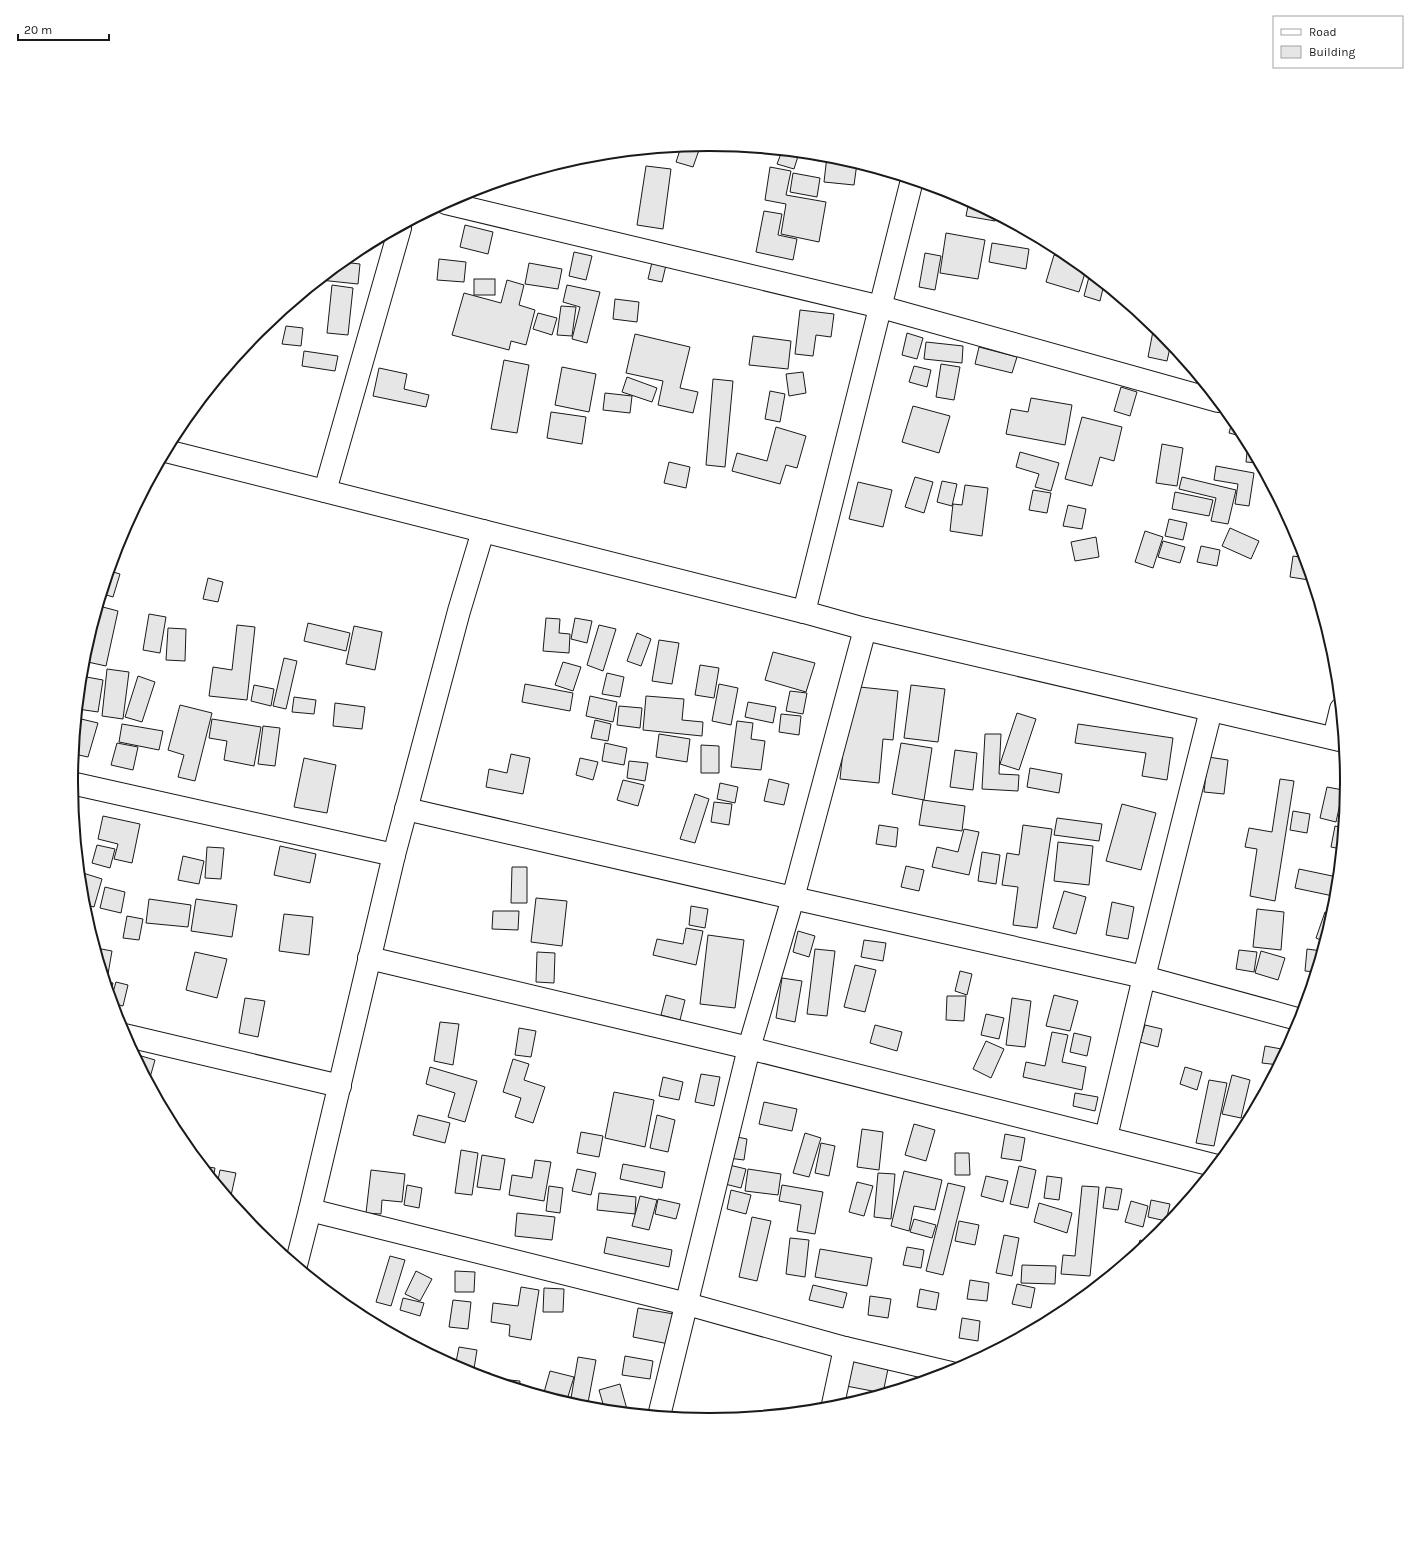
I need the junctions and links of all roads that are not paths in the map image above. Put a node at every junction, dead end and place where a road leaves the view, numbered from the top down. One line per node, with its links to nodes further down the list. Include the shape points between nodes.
1 (911, 185): 4 (street)
2 (455, 205): 4 (street)
3 (398, 234): 7 (street)
4 (881, 307): 5 (street); 9 (street)
5 (1212, 399)
6 (172, 452): 7 (street)
7 (325, 491): 8 (street)
8 (483, 531): 9 (street); 14 (street)
9 (804, 612): 10 (street)
10 (865, 630): 11 (street); 16 (street)
11 (1210, 710): 12 (street); 18 (street)
12 (1339, 740)
13 (78, 785): 15 (street)
14 (406, 809): 15 (street); 16 (street)
15 (394, 855): 17 (street)
16 (793, 898): 18 (street); 21 (street)
17 (369, 958): 21 (street); 22 (street)
18 (1144, 977): 19 (street); 23 (street)
19 (1295, 1018)
20 (132, 1037): 22 (street)
21 (749, 1048): 23 (street); 27 (street)
22 (340, 1086): 25 (street)
23 (1106, 1137): 24 (street)
24 (1213, 1165)
25 (310, 1210): 26 (street); 27 (street)
26 (297, 1260)
27 (688, 1304): 28 (street); 31 (street)
28 (845, 1348): 29 (street); 30 (street)
29 (939, 1370)
30 (834, 1402)
31 (660, 1412)

